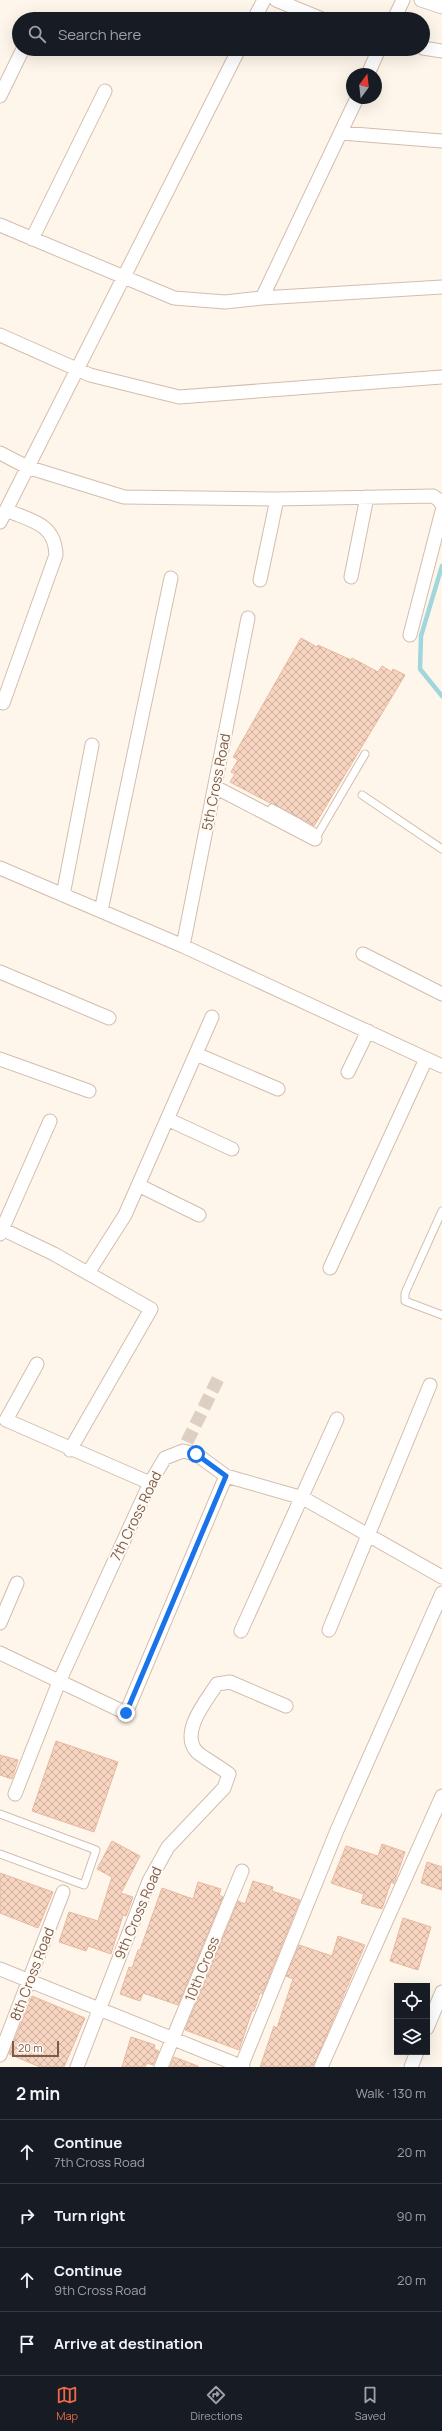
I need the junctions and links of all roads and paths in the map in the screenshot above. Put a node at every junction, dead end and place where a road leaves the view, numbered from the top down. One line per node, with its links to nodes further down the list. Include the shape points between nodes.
1 (264, 0): 6 (street)
2 (276, 0): 7 (street)
3 (403, 0): 8 (street)
4 (421, 0): 5 (street)
5 (442, 7)
6 (258, 12)
7 (305, 12)
8 (397, 12)
9 (430, 49): 10 (street)
10 (442, 50)
11 (20, 56): 16 (street)
12 (236, 56): 22 (street)
13 (376, 56): 14 (street)
14 (371, 68)
15 (105, 91): 21 (street)
16 (0, 96)
17 (354, 104): 18 (street)
18 (341, 133): 19 (street); 24 (street)
19 (442, 141)
20 (0, 225): 21 (street)
21 (32, 239): 22 (street)
22 (125, 278): 24 (street, via 174,298 225,302); 26 (street)
23 (442, 287): 24 (street)
24 (262, 298)
25 (0, 335): 26 (street)
26 (78, 370): 27 (street, via 179,397); 29 (street)
27 (442, 377)
28 (0, 452): 29 (street)
29 (27, 467): 31 (street, via 124,497); 33 (street)
30 (367, 498): 31 (street); 32 (street, via 433,496); 36 (street)
31 (277, 499): 38 (street)
32 (442, 505)
33 (6, 510): 35 (street); 41 (street, via 50,531 56,543 56,555)
34 (442, 511): 40 (street)
35 (0, 522)
36 (351, 577)
37 (171, 578): 51 (street)
38 (260, 580)
39 (248, 618): 44 (street, 5th Cross Road)
40 (410, 635)
41 (3, 703)
42 (92, 746): 50 (street)
43 (365, 754): 46 (lane, via 318,834)
44 (215, 787): 46 (street); 52 (street, 5th Cross Road)
45 (362, 795): 48 (lane)
46 (294, 824): 47 (street)
47 (315, 839)
48 (442, 849)
49 (0, 868): 50 (street)
50 (63, 895): 51 (street)
51 (101, 911): 52 (street)
52 (183, 946): 58 (street)
53 (363, 954): 55 (street)
54 (0, 972): 57 (street)
55 (442, 994)
56 (212, 1017): 59 (street)
57 (109, 1018)
58 (368, 1031): 61 (street); 63 (street)
59 (196, 1054): 64 (street); 66 (street)
60 (0, 1059): 65 (street)
61 (426, 1059): 62 (street); 73 (street)
62 (442, 1066)
63 (348, 1072)
64 (278, 1089)
65 (89, 1091)
66 (167, 1119): 68 (street); 69 (street)
67 (50, 1121): 72 (street)
68 (232, 1149)
69 (138, 1185): 71 (street); 74 (street, via 125,1215)
70 (442, 1211): 75 (lane, via 405,1293 405,1301)
71 (199, 1215)
72 (1, 1230): 74 (street)
73 (330, 1268)
74 (88, 1273): 79 (street, via 151,1309)
75 (442, 1315)
76 (37, 1364): 79 (street, via 6,1420)
77 (430, 1385): 83 (street)
78 (337, 1420): 82 (street)
79 (70, 1450): 81 (street)
80 (226, 1476): 81 (street, 7th Cross Road, via 185,1447 165,1458); 82 (street, 7th Cross Road); 91 (street, via 126,1713)
81 (150, 1483): 91 (street, 7th Cross Road)
82 (303, 1498): 83 (street, 7th Cross Road); 89 (street)
83 (369, 1536): 84 (street, 7th Cross Road); 88 (street)
84 (442, 1577)
85 (17, 1583): 87 (street)
86 (442, 1593): 109 (street, via 338,1828)
87 (0, 1623)
88 (329, 1630)
89 (241, 1631)
90 (0, 1653): 91 (street)
91 (59, 1682): 93 (street, 7th Cross Road)
92 (286, 1706): 102 (street, 9th Cross Road, via 230,1682 218,1684 202,1708 193,1727 192,1740 196,1751 229,1774 224,1788 168,1847 149,1881)
93 (15, 1794)
94 (442, 1796): 110 (street)
95 (0, 1814): 96 (lane, via 96,1850 84,1885)
96 (0, 1854)
97 (242, 1871): 104 (street, 10th Cross)
98 (63, 1892): 100 (street, 8th Cross Road)
99 (0, 1969): 100 (street)
100 (30, 1981): 102 (street); 105 (street, 8th Cross Road)
101 (442, 1992): 103 (street)
102 (100, 2009): 104 (street); 107 (street, 9th Cross Road)
103 (430, 2021)
104 (173, 2039): 108 (street, 10th Cross); 109 (street)
105 (0, 2055)
106 (416, 2055): 111 (street)
107 (77, 2067)
108 (162, 2067)
109 (242, 2067)
110 (321, 2067)
111 (411, 2067)

